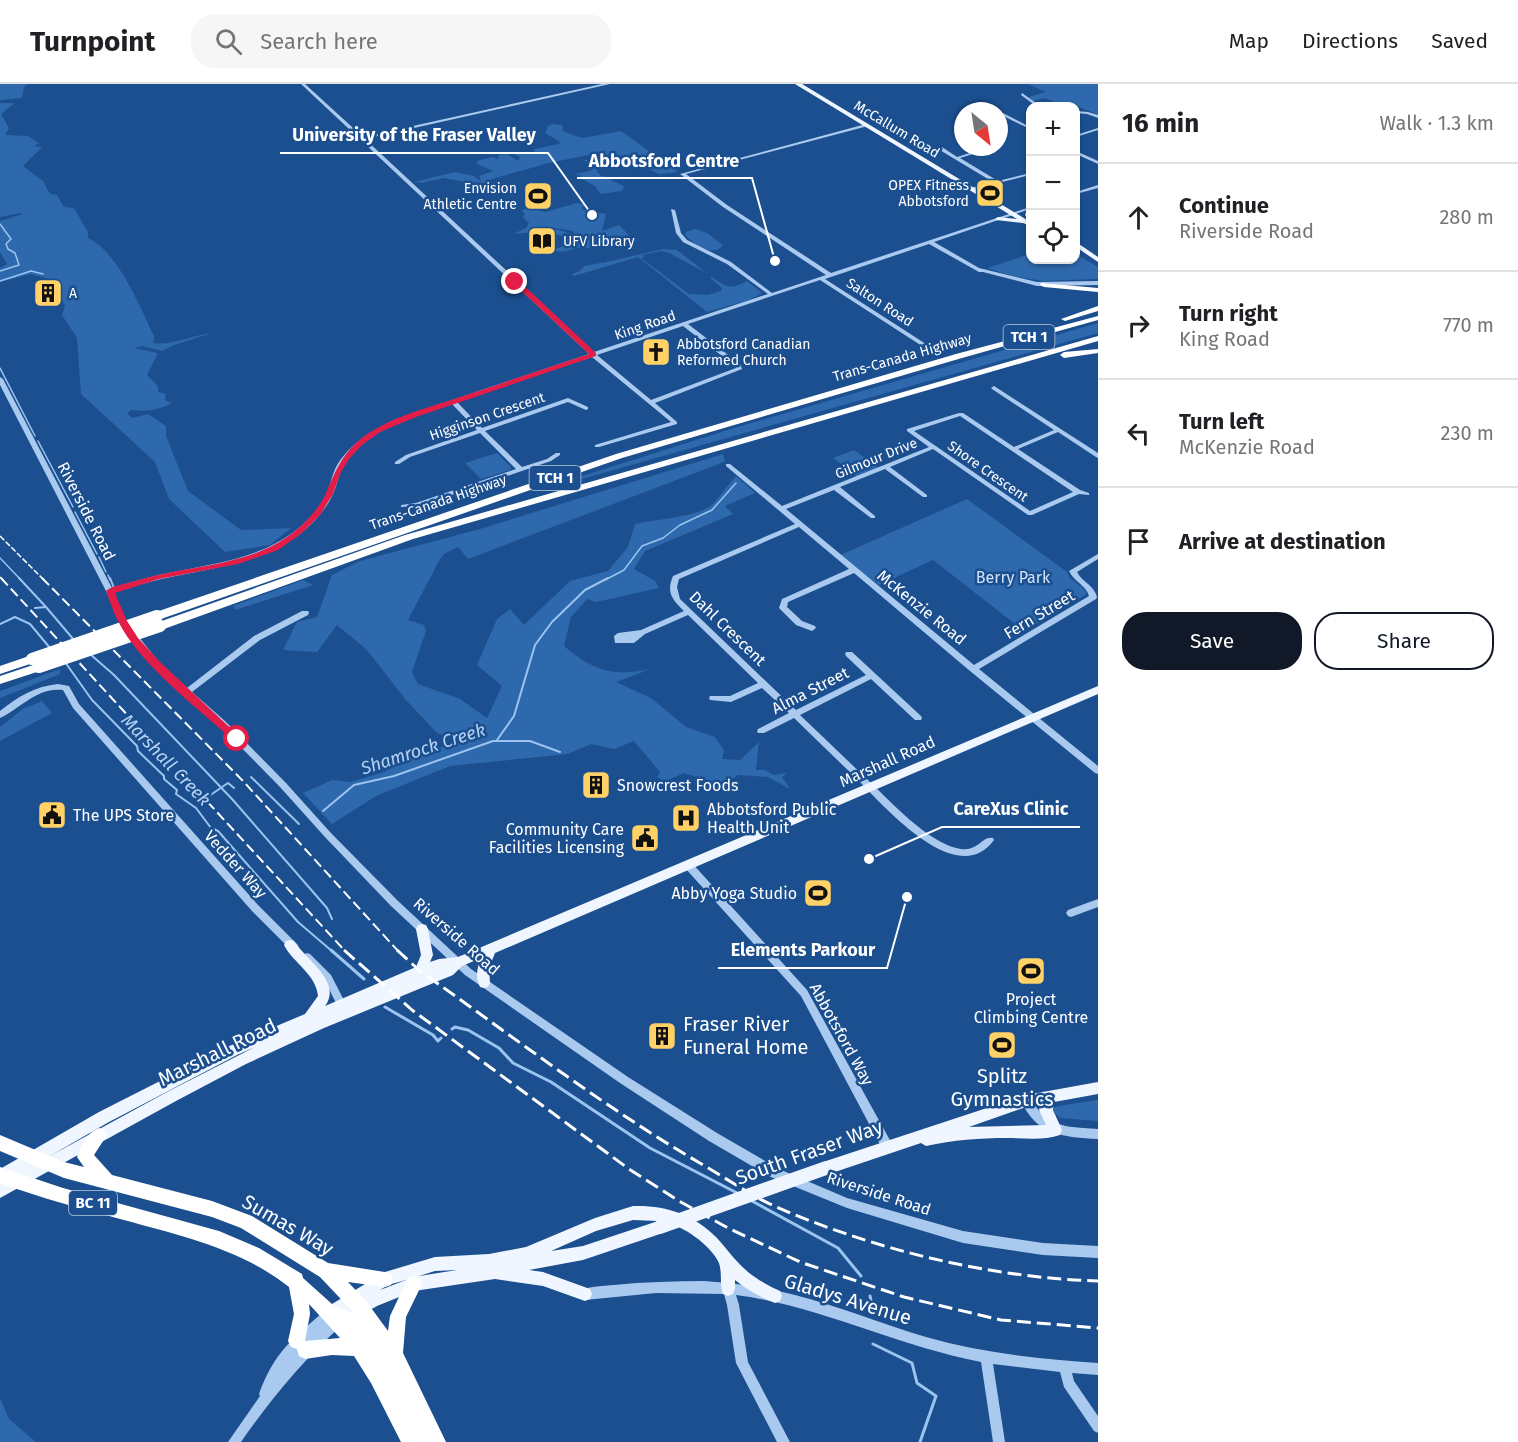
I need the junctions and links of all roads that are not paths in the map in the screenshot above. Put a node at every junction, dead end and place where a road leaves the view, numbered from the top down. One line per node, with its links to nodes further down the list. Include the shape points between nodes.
1 (303, 84): 13 (street)
2 (608, 84): 13 (street)
3 (798, 84): 9 (main road, McCallum Road)
4 (1022, 94): 5 (street)
5 (1033, 102)
6 (1080, 112): 8 (street)
7 (1008, 117): 10 (street)
8 (1098, 117)
9 (866, 125): 24 (main road, McCallum Road); 36 (street, via 682,174)
10 (1026, 125)
11 (1098, 129): 12 (street)
12 (1080, 135)
13 (361, 139): 48 (street)
14 (940, 148): 18 (street)
15 (1080, 154): 19 (street)
16 (1098, 155): 19 (street)
17 (964, 156): 18 (street)
18 (957, 158): 22 (street)
19 (1088, 158): 20 (street)
20 (1098, 163)
21 (1026, 175): 22 (street)
22 (996, 182): 24 (street)
23 (1098, 186): 25 (street)
24 (973, 189): 28 (main road, McCallum Road)
25 (1080, 192)
26 (673, 210): 41 (street, via 685,241 729,263)
27 (1026, 210): 28 (street, King Road)
28 (1014, 213): 29 (street, King Road); 30 (main road, McCallum Road)
29 (998, 219): 31 (main road); 32 (street, King Road)
30 (1026, 220)
31 (1026, 221)
32 (930, 242): 36 (street, King Road); 39 (street, via 978,269 1010,281)
33 (1080, 247): 35 (main road)
34 (1080, 251): 35 (main road)
35 (1098, 262)
36 (830, 275): 37 (street, King Road)
37 (820, 278): 41 (street, King Road); 46 (street, Salton Road)
38 (1098, 282): 39 (street)
39 (1044, 285): 40 (highway)
40 (1098, 290)
41 (772, 294): 44 (street, King Road)
42 (1098, 306): 49 (highway)
43 (1098, 318): 49 (highway, Trans-Canada Highway / TCH 1)
44 (684, 324): 48 (street, King Road); 54 (street, via 739,369)
45 (1098, 338): 51 (highway, Trans-Canada Highway / TCH 1)
46 (927, 347)
47 (1098, 351): 51 (highway)
48 (594, 355): 53 (street, King Road); 54 (street)
49 (959, 356): 80 (highway, Trans-Canada Highway / TCH 1, via 619,456)
50 (0, 380): 77 (street, Riverside Road)
51 (923, 388): 80 (highway, Trans-Canada Highway / TCH 1, via 409,537)
52 (994, 388): 57 (street)
53 (453, 402): 56 (street); 77 (street, King Road, via 398,420 360,444 340,466 317,513 275,548 238,561)
54 (651, 402): 58 (street, via 675,423)
55 (586, 408): 56 (street, Higginson Crescent, via 568,400)
56 (481, 430): 63 (street, Higginson Crescent); 66 (street)
57 (1058, 430): 60 (street); 62 (street)
58 (597, 446)
59 (933, 447): 60 (street, Gilmour Drive, via 909,430 962,414); 65 (street, Gilmour Drive); 68 (street, Shore Crescent, via 1030,517)
60 (1014, 449): 68 (street, Shore Crescent)
61 (558, 454): 66 (street)
62 (1098, 456)
63 (397, 463)
64 (728, 465): 72 (street, McKenzie Road)
65 (886, 467): 67 (street, Gilmour Drive); 70 (street)
66 (520, 470): 71 (street, via 417,505)
67 (835, 487): 72 (street, Gilmour Drive); 73 (street)
68 (1078, 492): 69 (street, Shore Crescent)
69 (1087, 494)
70 (924, 496)
71 (402, 506)
72 (781, 509): 74 (street, McKenzie Road)
73 (873, 517)
74 (799, 525): 76 (street, McKenzie Road); 78 (street, Dahl Crescent, via 676,578 674,594)
75 (1098, 556): 85 (street, Fern Street, via 1073,571 1090,588 1093,597)
76 (853, 570): 81 (street, via 785,601 783,608 799,623); 85 (street, McKenzie Road)
77 (110, 591): 91 (street, Riverside Road, via 135,640)
78 (688, 612): 82 (street); 89 (street, Dahl Crescent)
79 (305, 613): 91 (street, via 257,638)
80 (158, 621): 84 (highway, Trans-Canada Highway / TCH 1, bridge)
81 (812, 628)
82 (642, 632)
83 (849, 654): 87 (street)
84 (33, 666): 86 (highway, Trans-Canada Highway / TCH 1); 88 (highway)
85 (973, 669): 95 (street, McKenzie Road)
86 (0, 670)
87 (872, 675): 93 (street, Alma Street); 96 (street)
88 (0, 681)
89 (763, 684): 92 (street, via 731,699); 93 (street, Dahl Crescent)
90 (1098, 690): 95 (main road, Marshall Road)
91 (187, 692): 104 (street, Riverside Road)
92 (713, 698)
93 (794, 714): 97 (street, Alma Street); 99 (street, Dahl Crescent)
94 (0, 715): 105 (street, Vedder Way, via 28,697 56,687 66,688 76,706)
95 (1032, 717): 98 (street, McKenzie Road); 99 (main road, Marshall Road)
96 (918, 718)
97 (761, 731)
98 (1098, 771)
99 (871, 788): 100 (street, Dahl Crescent, via 908,824 940,845 974,852); 101 (main road, Marshall Road)
100 (990, 840)
101 (688, 865): 106 (main road, Marshall Road); 119 (street, Abbotsford Way, via 804,993)
102 (1098, 903): 103 (street)
103 (1071, 913)
104 (422, 929): 107 (street, Riverside Road); 108 (main road, via 427,954)
105 (290, 945): 110 (street, Vedder Way, via 328,978); 111 (main road, via 322,983 324,997)
106 (491, 949): 107 (main road, Marshall Road); 109 (main road, via 483,968)
107 (458, 962): 108 (main road, Marshall Road); 109 (street, Riverside Road); 110 (main road, Marshall Road, via 449,971)
108 (420, 971): 110 (main road, Marshall Road)
109 (484, 983): 123 (street, Riverside Road, via 624,1080 775,1173 847,1203 963,1237 1043,1250)
110 (343, 1009): 111 (main road, Marshall Road); 117 (main road, Marshall Road)
111 (309, 1016): 120 (main road, Marshall Road, via 149,1093)
112 (1098, 1088): 113 (main road, South Fraser Way)
113 (1048, 1097): 114 (main road, South Fraser Way); 115 (main road, via 1046,1110)
114 (1026, 1101): 115 (street, via 1038,1119); 119 (main road, South Fraser Way)
115 (1055, 1130): 116 (street); 119 (main road, via 958,1134)
116 (1098, 1134)
117 (99, 1135): 120 (main road, Marshall Road); 122 (highway, via 85,1156)
118 (0, 1143): 120 (highway, Sumas Way / BC 11)
119 (887, 1146): 125 (main road, South Fraser Way, bridge, via 583,1253)
120 (41, 1160): 121 (main road, Marshall Road); 122 (highway, Sumas Way / BC 11)
121 (4, 1180): 128 (highway, Sumas Way / BC 11, via 218,1239 255,1255)
122 (108, 1182): 126 (highway, Sumas Way / BC 11, via 212,1209 246,1222)
123 (1098, 1252)
124 (726, 1260): 125 (main road, via 693,1226 669,1214 643,1210 624,1213); 130 (main road); 132 (main road, via 756,1288)
125 (493, 1266): 127 (main road, South Fraser Way, via 435,1264); 129 (main road, South Fraser Way); 131 (main road)
126 (326, 1271): 127 (highway); 133 (highway, Sumas Way / BC 11)
127 (385, 1279): 133 (main road, South Fraser Way)
128 (296, 1280): 133 (highway, Sumas Way / BC 11); 134 (highway, via 302,1314)
129 (414, 1284): 133 (main road, South Fraser Way); 136 (highway, via 398,1316)
130 (728, 1288): 131 (street, Gladys Avenue, via 676,1287); 132 (street, Gladys Avenue); 146 (street, via 742,1363)
131 (585, 1294)
132 (775, 1296): 137 (street, Gladys Avenue, via 937,1346)
133 (346, 1311): 134 (street, South Fraser Way); 135 (highway, Sumas Way / BC 11); 136 (highway, Sumas Way / BC 11); 144 (highway, via 390,1373)
134 (301, 1346): 135 (highway); 140 (street, South Fraser Way)
135 (359, 1348): 143 (highway, Sumas Way / BC 11)
136 (394, 1354): 145 (highway, Sumas Way / BC 11)
137 (986, 1357): 138 (street, Gladys Avenue); 147 (street)
138 (1065, 1367): 139 (street, Gladys Avenue); 141 (street, via 1068,1383)
139 (1098, 1369)
140 (264, 1397): 142 (street, South Fraser Way)
141 (1098, 1427)
142 (234, 1442)
143 (410, 1442)
144 (424, 1442)
145 (437, 1442)
146 (784, 1442)
147 (999, 1442)

